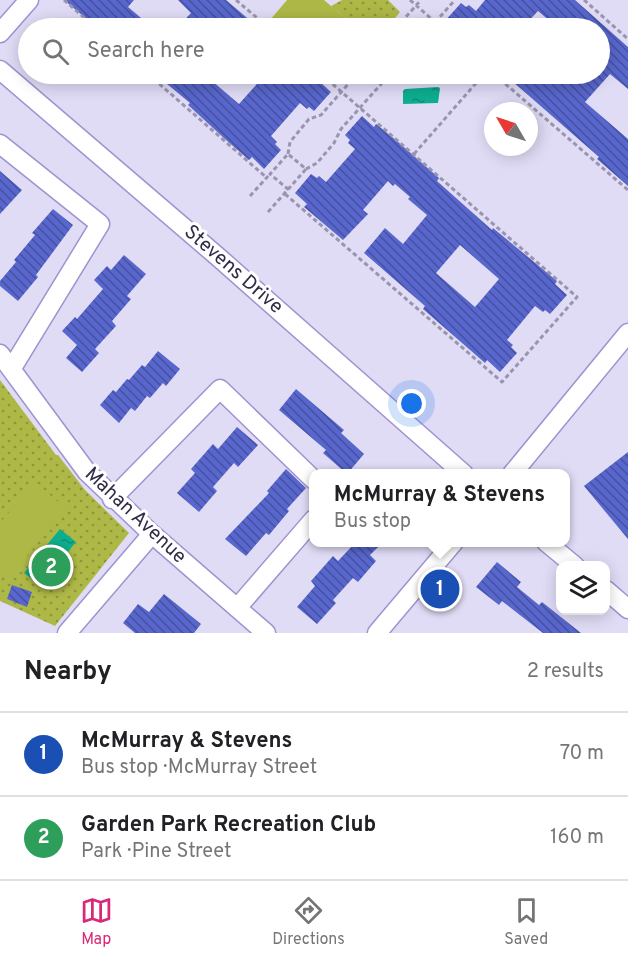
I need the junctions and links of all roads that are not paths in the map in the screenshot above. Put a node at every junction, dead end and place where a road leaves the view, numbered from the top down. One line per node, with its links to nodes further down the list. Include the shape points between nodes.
1 (29, 0): 2 (street)
2 (0, 33)
3 (0, 70): 7 (street, Stevens Drive)
4 (0, 144): 6 (street, via 100,224)
5 (628, 333): 8 (street)
6 (6, 361): 10 (street, Mahan Avenue, via 87,472)
7 (458, 469)
8 (516, 469)
9 (309, 475): 10 (street, via 220,389)
10 (112, 499): 12 (street, Mahan Avenue)
11 (309, 525): 17 (street)
12 (152, 534): 17 (street, Mahan Avenue); 19 (street)
13 (451, 547): 21 (street)
14 (551, 547): 15 (street)
15 (569, 561)
16 (610, 593): 18 (street)
17 (237, 608): 20 (street, Mahan Avenue)
18 (628, 609)
19 (67, 633)
20 (266, 633)
21 (377, 633)

